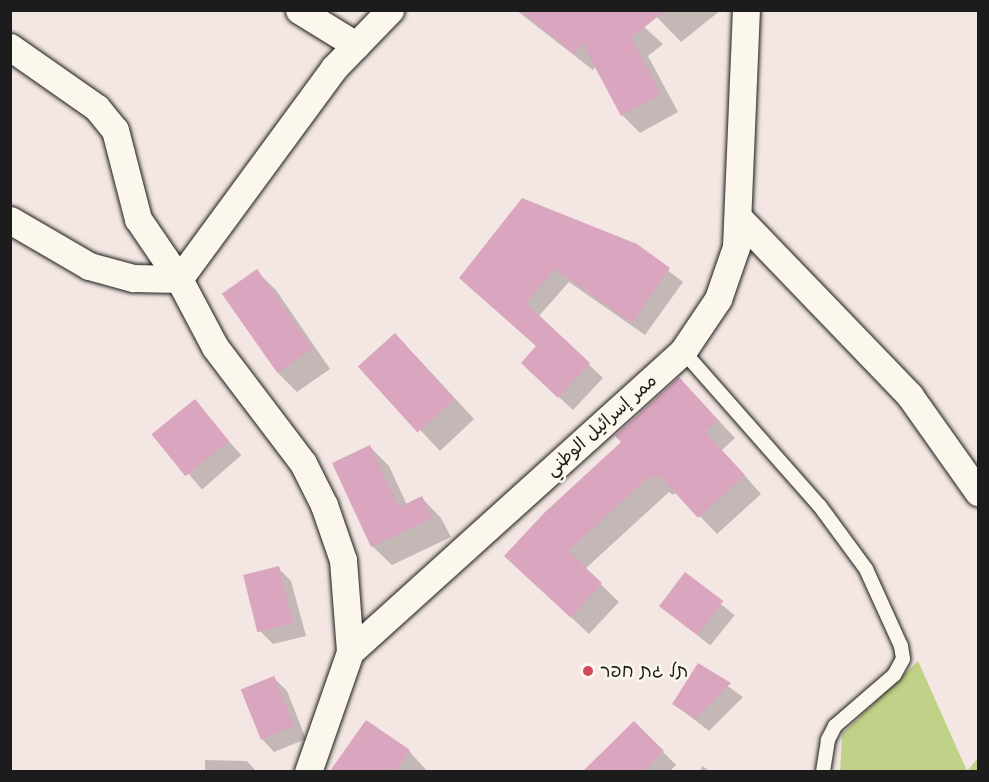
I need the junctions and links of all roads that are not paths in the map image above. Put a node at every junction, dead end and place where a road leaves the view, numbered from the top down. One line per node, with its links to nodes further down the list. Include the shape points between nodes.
1 (299, 10): 4 (street)
2 (390, 10): 4 (street)
3 (746, 10): 6 (street, ممر إسرائيل الوطني)
4 (356, 45): 8 (street, via 334,68)
5 (10, 47): 8 (street, via 97,108 115,130 138,219)
6 (738, 217): 9 (street, ممر إسرائيل الوطني, via 736,247 718,299); 10 (street, via 910,396)
7 (10, 220): 8 (street, via 89,266 133,278)
8 (179, 279): 11 (street, via 215,347 303,463 324,505 343,560)
9 (683, 351): 11 (street, ممر إسرائيل الوطني); 13 (lane, via 819,505 866,569 901,646 903,659 894,675 835,726 828,740)
10 (978, 492)
11 (350, 652): 12 (street, ممر إسرائيل الوطني)
12 (308, 771)
13 (823, 771)

